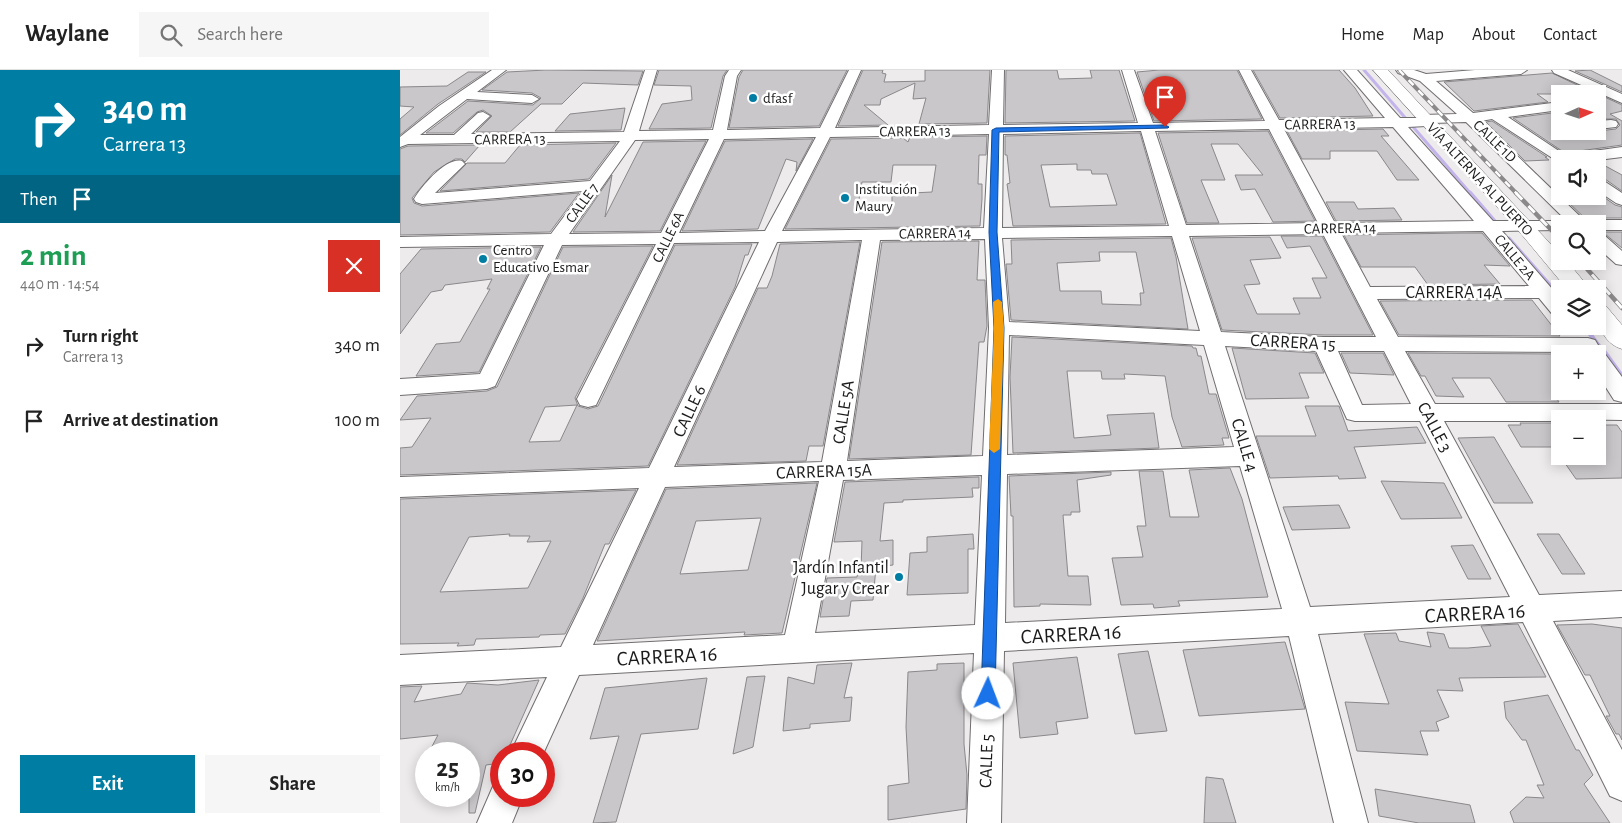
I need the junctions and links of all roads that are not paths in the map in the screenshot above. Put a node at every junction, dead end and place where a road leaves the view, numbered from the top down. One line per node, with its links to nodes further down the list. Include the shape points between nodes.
1 (500, 70): 18 (street)
2 (651, 70): 33 (street, CALLE 7)
3 (735, 70): 32 (street, CALLE 6A)
4 (855, 70): 31 (street, CALLE 6)
5 (998, 70): 30 (street, CALLE 5)
6 (1128, 70): 29 (street, CALLE 4)
7 (1245, 70): 28 (street, CALLE 3)
8 (1350, 70): 27 (street, CALLE 2A)
9 (1380, 70): 27 (main road, VÍA ALTERNA AL PUERTO)
10 (1402, 70): 13 (street, CALLE 1D)
11 (1521, 70): 13 (street)
12 (1558, 70): 15 (street)
13 (1424, 78): 26 (street, CALLE 1D)
14 (1622, 82): 16 (street)
15 (1592, 85)
16 (1606, 85)
17 (1606, 91): 20 (street)
18 (465, 95): 19 (street); 35 (street)
19 (532, 99)
20 (1622, 99)
21 (1551, 107): 22 (street, CARRERA 13)
22 (1539, 109): 23 (street, CARRERA 13); 25 (street)
23 (1495, 115): 26 (street, CARRERA 13); 36 (street, CALLE 1D)
24 (483, 116): 34 (street)
25 (1551, 116)
26 (1470, 118): 27 (street, CARRERA 13); 43 (street, CALLE 1D)
27 (1412, 122): 28 (street, CARRERA 13); 44 (main road, VÍA ALTERNA AL PUERTO); 48 (street, CALLE 2A, via 1408,134)
28 (1273, 125): 29 (street, CARRERA 13); 49 (street, CALLE 3)
29 (1147, 127): 30 (street, CARRERA 13); 50 (street, CALLE 4)
30 (996, 130): 31 (street, CARRERA 13); 51 (street, CALLE 5)
31 (825, 133): 32 (street, CARRERA 13); 53 (street, CALLE 6)
32 (719, 134): 33 (street, CARRERA 13); 54 (street, CALLE 6A)
33 (630, 137): 34 (street, CARRERA 13); 40 (street, CALLE 7)
34 (457, 140): 35 (street, CARRERA 13)
35 (402, 142)
36 (1551, 152)
37 (1622, 152): 38 (street)
38 (1606, 154)
39 (457, 164): 40 (street, via 422,199)
40 (595, 185): 55 (street, CALLE 7)
41 (1606, 189): 42 (street)
42 (1622, 200)
43 (1571, 215)
44 (1524, 225): 45 (street, CARRERA 14); 48 (street, CARRERA 14); 59 (main road, VÍA ALTERNA AL PUERTO)
45 (1551, 225)
46 (1606, 225): 47 (street)
47 (1622, 225)
48 (1496, 226): 49 (street, CARRERA 14); 61 (street, CALLE 2A)
49 (1330, 228): 50 (street, CARRERA 14); 60 (street, CALLE 3)
50 (1179, 230): 51 (street, CARRERA 14); 66 (street, CALLE 4)
51 (993, 232): 52 (street, CARRERA 14); 64 (street, CALLE 5)
52 (872, 234): 53 (street, CARRERA 14); 81 (street, CALLE 5A)
53 (771, 236): 54 (street, CARRERA 14); 82 (street, CALLE 6)
54 (666, 239): 55 (street, CARRERA 14); 76 (street, CALLE 6A)
55 (555, 241): 56 (street, CARRERA 14); 73 (street, CALLE 7)
56 (400, 242)
57 (1606, 246): 58 (street)
58 (1622, 260)
59 (1571, 280)
60 (1363, 292): 61 (street, CARRERA 14A); 70 (street, CALLE 3)
61 (1544, 292): 62 (street, CALLE 2A)
62 (1551, 300)
63 (1606, 321): 67 (main road)
64 (999, 328): 66 (street, CARRERA 15); 80 (street, CALLE 5)
65 (1579, 335): 69 (street)
66 (1212, 338): 68 (street, CARRERA 15); 79 (street, CALLE 4)
67 (1622, 341)
68 (1324, 344): 70 (street, CARRERA 15); 78 (street, via 1354,413)
69 (1587, 345)
70 (1392, 346): 71 (street, CARRERA 15); 78 (street, CALLE 3)
71 (1551, 352)
72 (1606, 371): 75 (street)
73 (487, 381): 74 (street)
74 (400, 387)
75 (1622, 394)
76 (588, 399)
77 (1622, 412): 78 (street)
78 (1428, 413): 85 (street, CALLE 3)
79 (1248, 456): 80 (street, CARRERA 15A); 86 (street, CALLE 4)
80 (994, 465): 81 (street, CARRERA 15A); 87 (street, CALLE 5)
81 (833, 471): 82 (street, CARRERA 15A); 88 (street, CALLE 5A)
82 (658, 477): 83 (street, CARRERA 15A); 89 (street, CALLE 6)
83 (400, 487)
84 (1622, 604): 85 (street, CARRERA 16)
85 (1532, 610): 86 (street, CARRERA 16); 92 (street, CALLE 3)
86 (1300, 622): 87 (street, CARRERA 16); 96 (street, CALLE 4)
87 (990, 639): 88 (street, CARRERA 16); 95 (street, CALLE 5)
88 (797, 649): 89 (street, CARRERA 16)
89 (568, 661): 90 (street, CARRERA 16); 91 (street, CALLE 6)
90 (400, 670)
91 (531, 742)
92 (1622, 784)
93 (501, 807): 94 (street)
94 (494, 823)
95 (984, 823)
96 (1351, 823)

